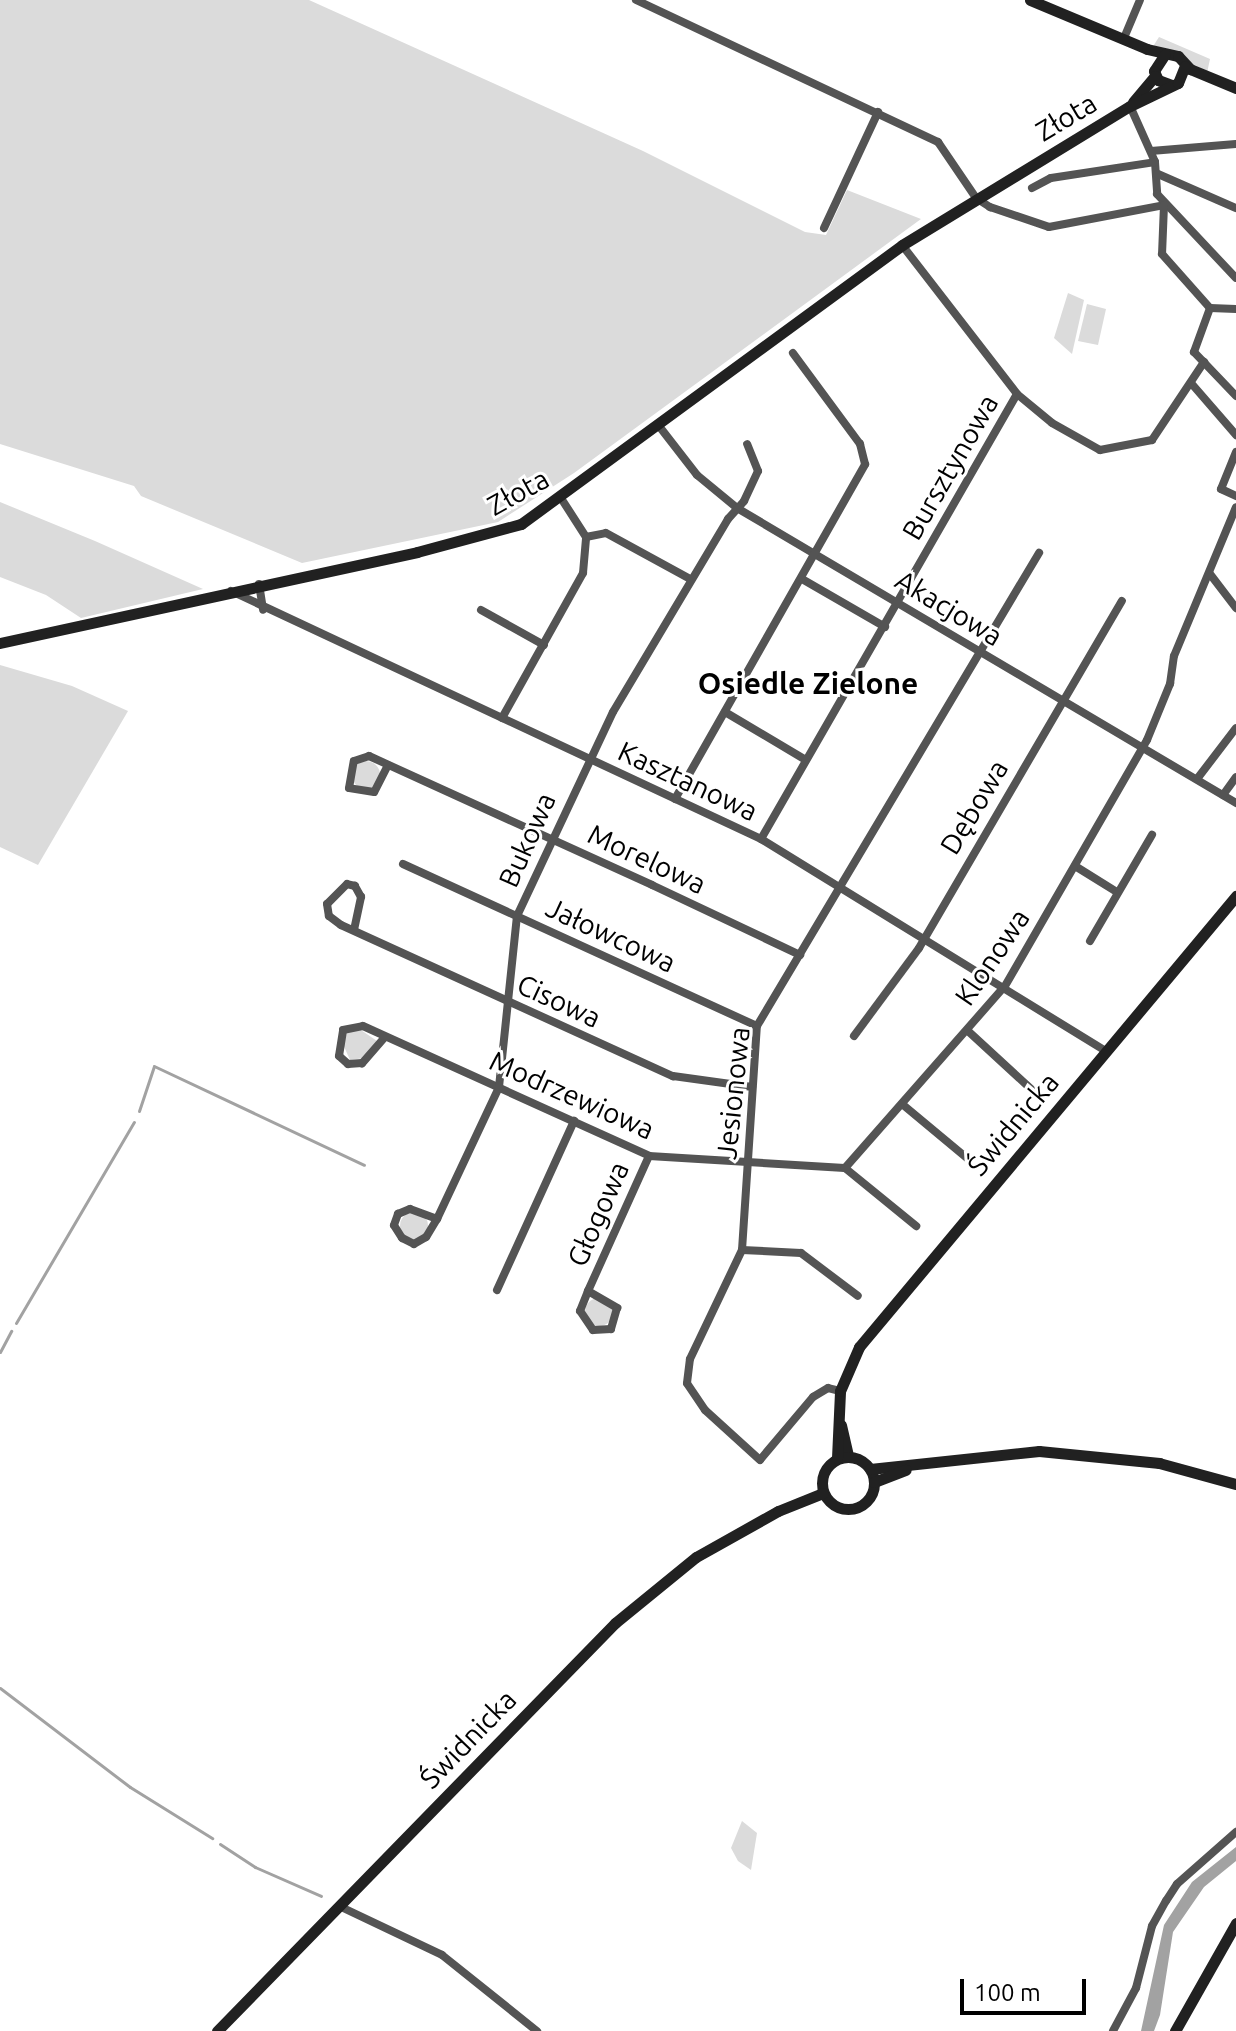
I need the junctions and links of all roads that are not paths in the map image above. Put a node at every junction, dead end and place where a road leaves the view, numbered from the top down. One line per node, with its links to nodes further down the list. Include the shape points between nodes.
1 (636, 0): 12 (street)
2 (1030, 0): 4 (street, Złota)
3 (1140, 0): 4 (street)
4 (1128, 41): 5 (street, Złota); 7 (street)
5 (1165, 54): 6 (street, Złota, via 1178,56); 7 (street, Złota)
6 (1185, 66): 8 (street, Złota); 9 (street)
7 (1155, 73): 9 (street); 11 (street, Złota)
8 (1218, 81): 9 (street, Złota); 10 (street, Złota)
9 (1175, 84): 11 (street, Złota)
10 (1236, 88)
11 (1130, 106): 14 (street); 18 (street, Złota)
12 (878, 112): 18 (street, via 938,142); 21 (street)
13 (1236, 144): 14 (street)
14 (1151, 151): 15 (street)
15 (1155, 162): 16 (street); 17 (street, via 1051,178)
16 (1158, 174): 19 (street, via 1157,194); 20 (street)
17 (1032, 188)
18 (976, 198): 19 (street, via 1040,224 1064,226); 22 (street, Złota)
19 (1164, 205): 23 (street); 24 (street, via 1162,254)
20 (1236, 208)
21 (824, 228)
22 (902, 245): 29 (street); 31 (street, Złota)
23 (1236, 278)
24 (1210, 308): 25 (street); 27 (street, via 1194,352)
25 (1236, 309)
26 (793, 353): 41 (street, via 860,444 865,464)
27 (1204, 362): 28 (street, via 1191,374); 30 (street)
28 (1191, 383): 29 (street, via 1152,440 1111,451 1089,446); 32 (street)
29 (1017, 394): 48 (street, Bursztynowa)
30 (1236, 396)
31 (659, 426): 36 (street, Złota); 38 (street, Akacjowa, via 697,475)
32 (1236, 435)
33 (747, 444): 38 (street, Bukowa, via 758,471)
34 (1236, 452): 35 (street, via 1221,489)
35 (1236, 496)
36 (561, 498): 39 (street); 45 (street, Złota, via 501,532)
37 (1236, 507): 42 (street, Klonowa)
38 (737, 508): 41 (street, Akacjowa); 43 (street, Bukowa)
39 (586, 537): 43 (street, via 606,533); 54 (street, via 583,573)
40 (1039, 553): 55 (street, Jesionowa)
41 (816, 555): 44 (street); 48 (street, Akacjowa)
42 (1210, 574): 49 (street); 60 (street, Klonowa)
43 (690, 579): 61 (street, Bukowa)
44 (802, 579): 52 (street, Akacjowa); 57 (street)
45 (259, 584): 46 (street, Złota); 50 (street)
46 (231, 591): 50 (street, Kasztanowa); 53 (street, Złota)
47 (1122, 601): 56 (street, Dębowa)
48 (898, 603): 52 (street, Bursztynowa); 55 (street, Akacjowa)
49 (1236, 608)
50 (263, 610): 58 (street, Kasztanowa)
51 (481, 610): 54 (street)
52 (885, 627): 62 (street, Bursztynowa)
53 (0, 643)
54 (544, 645): 58 (street)
55 (981, 652): 56 (street, Akacjowa); 74 (street, Jesionowa)
56 (1063, 700): 60 (street, Akacjowa); 79 (street, Dębowa)
57 (725, 712): 62 (street); 67 (street)
58 (502, 718): 61 (street, Kasztanowa)
59 (1236, 728): 65 (street)
60 (1143, 748): 65 (street, Akacjowa); 73 (street, Klonowa)
61 (588, 758): 67 (street, Kasztanowa); 70 (street, Bukowa)
62 (806, 760): 71 (street, Bursztynowa)
63 (388, 765): 63 (street, Morelowa, via 360,756 350,770 349,788 366,795 374,792); 70 (street, Morelowa)
64 (1236, 777): 66 (street)
65 (1197, 779): 66 (street, Akacjowa)
66 (1223, 795): 68 (street, Akacjowa)
67 (675, 799): 71 (street, Kasztanowa)
68 (1236, 803)
69 (1152, 835): 75 (street)
70 (550, 839): 77 (street, Bukowa); 81 (street, Morelowa)
71 (761, 839): 74 (street, Kasztanowa)
72 (403, 864): 77 (street, Jałowcowa)
73 (1075, 866): 75 (street); 82 (street, Klonowa)
74 (843, 885): 79 (street, Kasztanowa); 81 (street, Jesionowa)
75 (1117, 892): 80 (street)
76 (1236, 896): 88 (street, Świdnicka)
77 (517, 916): 83 (street, Bukowa); 84 (street, Jałowcowa)
78 (354, 930): 78 (street, Cisowa, via 335,921 327,910 330,899 347,884 361,897); 83 (street, Cisowa)
79 (925, 936): 82 (street, Kasztanowa); 86 (street, Dębowa)
80 (1090, 941)
81 (800, 955): 84 (street, Jesionowa)
82 (1005, 986): 85 (street, Klonowa); 88 (street, Kasztanowa)
83 (507, 1001): 89 (street, Bukowa); 90 (street, Cisowa, via 673,1076)
84 (757, 1026): 90 (street, Jesionowa)
85 (968, 1031): 91 (street); 92 (street, Klonowa)
86 (854, 1036)
87 (385, 1037): 87 (street, Modrzewiowa, via 350,1025 339,1038 339,1056 348,1064 362,1063); 89 (street, Modrzewiowa)
88 (1105, 1051): 104 (street, Świdnicka, via 868,1336)
89 (499, 1087): 93 (street, Modrzewiowa); 98 (street, Bukowa)
90 (752, 1087): 96 (street, Jesionowa)
91 (1031, 1089)
92 (902, 1104): 95 (street); 97 (street, Klonowa)
93 (574, 1121): 94 (street, Modrzewiowa); 101 (street)
94 (649, 1156): 96 (street, Modrzewiowa); 102 (street, Głogowa)
95 (968, 1159)
96 (748, 1163): 97 (street, Modrzewiowa); 100 (street, Jesionowa)
97 (845, 1168): 99 (street)
98 (437, 1219): 98 (street, Bukowa, via 410,1209 398,1214 394,1225 414,1244 426,1237)
99 (916, 1226)
100 (742, 1250): 103 (street, via 801,1253); 104 (street, Jesionowa, via 690,1359 687,1383 705,1410 760,1460 820,1391)
101 (497, 1290)
102 (588, 1291): 102 (street, Głogowa, via 582,1320 593,1330 611,1329 617,1308)
103 (858, 1296)
104 (840, 1391): 105 (street, Świdnicka)
105 (843, 1457): 107 (street); 110 (street, via 827,1466)
106 (925, 1463): 107 (street); 108 (street); 109 (street, via 1007,1451 1078,1453 1159,1463)
107 (870, 1469): 108 (street)
108 (874, 1482): 110 (street, via 870,1497 851,1509 835,1506)
109 (1236, 1484)
110 (822, 1489): 112 (street, Świdnicka, via 696,1557 615,1623)
111 (1236, 1832): 116 (street, via 1177,1884 1152,1926 1136,1988)
112 (339, 1906): 114 (street, Świdnicka); 115 (street, via 423,1943)
113 (1236, 1923): 117 (street)
114 (217, 2031)
115 (537, 2031)
116 (1113, 2031)
117 (1175, 2031)

